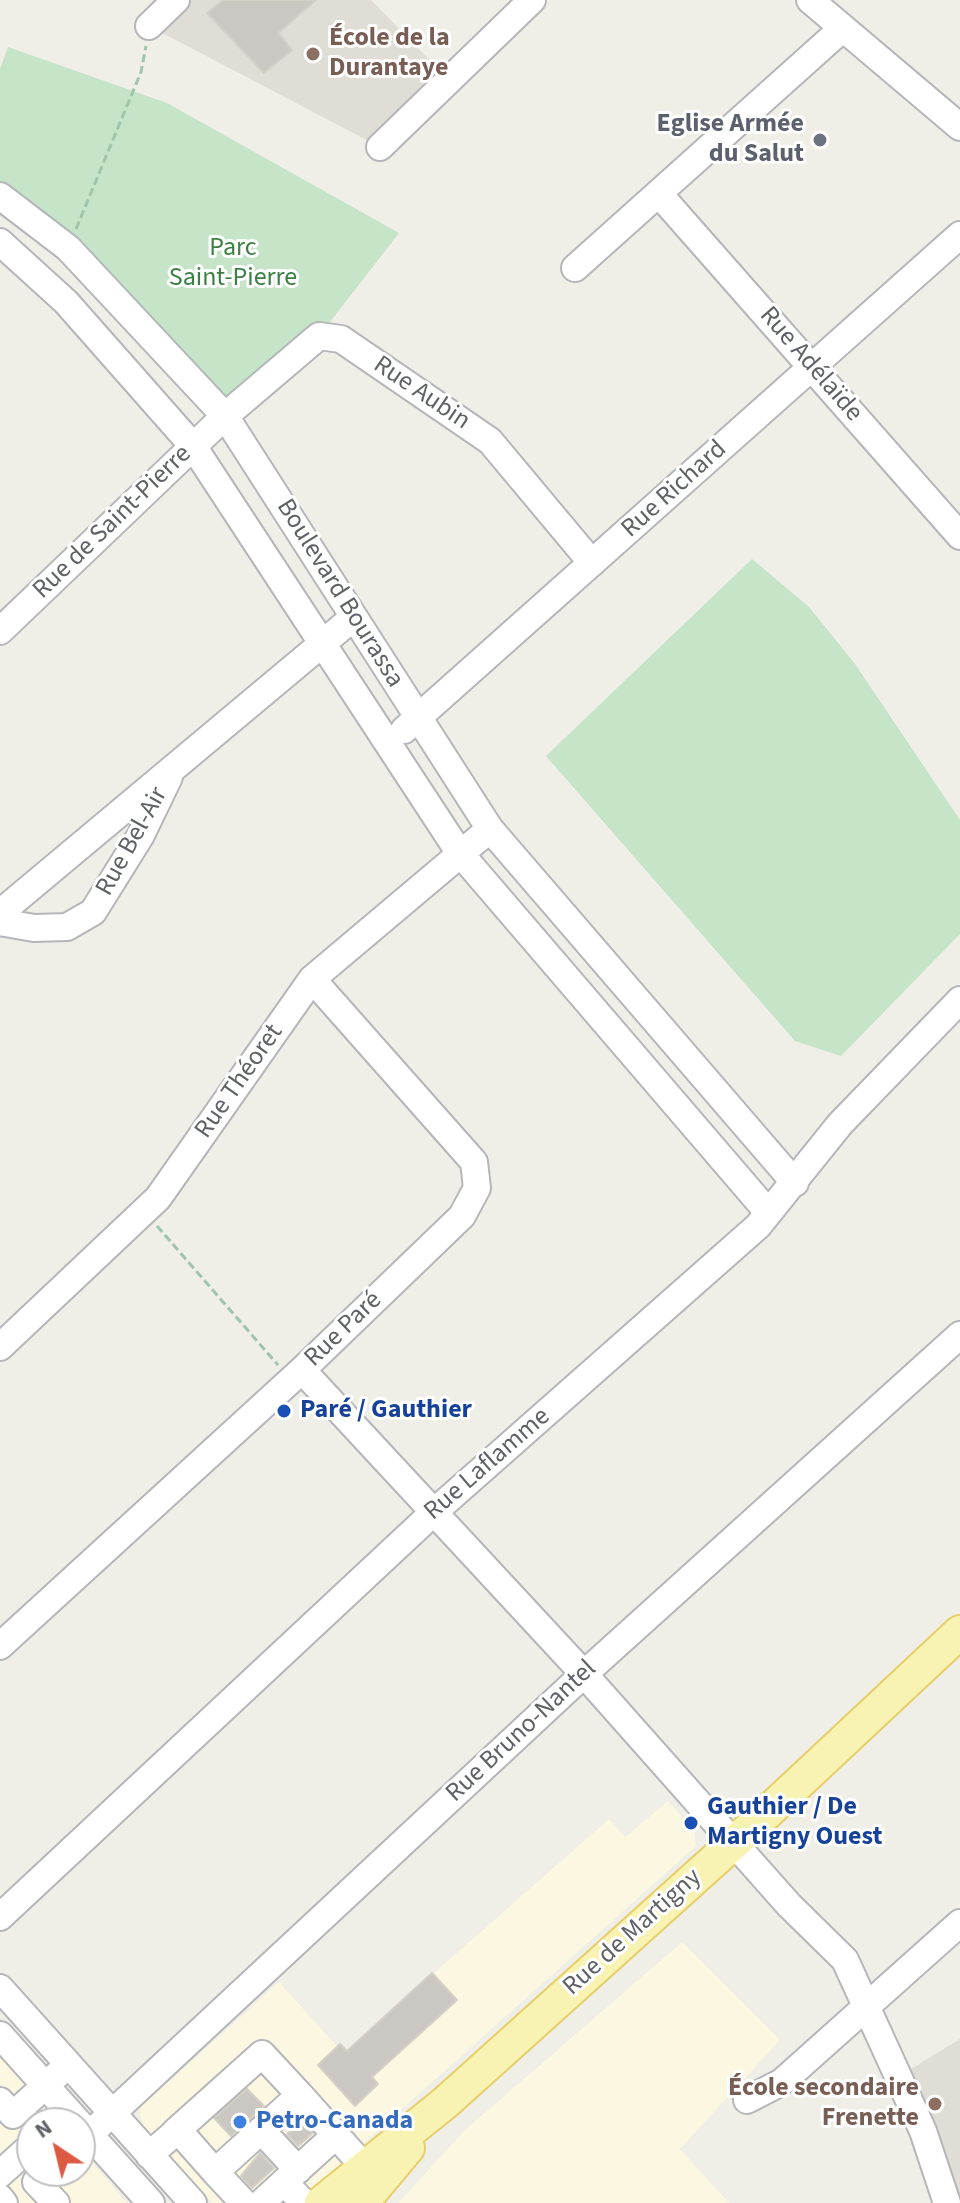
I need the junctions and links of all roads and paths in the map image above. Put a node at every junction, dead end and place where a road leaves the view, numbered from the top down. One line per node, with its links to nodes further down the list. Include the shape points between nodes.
1 (176, 0): 4 (street)
2 (532, 0): 7 (street)
3 (810, 0): 5 (street)
4 (149, 26): 12 (path, via 141,72)
5 (843, 28): 6 (street); 8 (street)
6 (960, 127)
7 (380, 147)
8 (659, 194): 13 (street); 16 (street, Rue Adélaïde)
9 (0, 196): 12 (street, Boulevard Bourassa)
10 (960, 235): 16 (street, Rue Richard)
11 (0, 242): 15 (street, Boulevard Bourassa)
12 (68, 248): 14 (street, Boulevard Bourassa)
13 (575, 268)
14 (94, 274): 15 (street); 17 (street, Boulevard Bourassa)
15 (66, 302): 18 (street, Boulevard Bourassa)
16 (812, 367): 19 (street, Rue Adélaïde); 20 (street, Rue Richard)
17 (225, 416): 18 (street, Rue de Saint-Pierre); 20 (street, Rue Aubin, via 319,336 341,339 490,441); 21 (street, Boulevard Bourassa)
18 (193, 446): 22 (street, Rue de Saint-Pierre); 23 (street, Boulevard Bourassa)
19 (960, 536)
20 (592, 563): 24 (street, Rue Richard)
21 (354, 617): 23 (street, Rue Bel-Air); 24 (street, Boulevard Bourassa)
22 (0, 631)
23 (324, 642): 25 (street, Boulevard Bourassa); 26 (street, Rue Bel-Air)
24 (417, 719): 25 (street, Rue Richard); 27 (street, Boulevard Bourassa)
25 (389, 744): 28 (street, Boulevard Bourassa)
26 (172, 770): 29 (street, Rue Bel-Air); 30 (street, Rue Bel-Air, via 141,835 93,912 67,927)
27 (490, 829): 28 (street, Rue Théoret); 31 (street, Boulevard Bourassa)
28 (460, 854): 32 (street, Boulevard Bourassa); 33 (street, Rue Théoret)
29 (0, 913)
30 (0, 922)
31 (572, 924): 32 (street); 35 (street, Boulevard Bourassa)
32 (542, 950): 36 (street, Boulevard Bourassa)
33 (312, 979): 37 (street, Rue Théoret); 40 (street, Rue Paré, via 474,1162 477,1188 462,1216)
34 (960, 1000): 35 (street, Rue Laflamme, via 840,1124)
35 (795, 1183): 36 (street, Rue Laflamme)
36 (767, 1211): 41 (street, Rue Laflamme, via 758,1226)
37 (144, 1212): 39 (street, Rue Théoret); 40 (path)
38 (960, 1335): 44 (street, Rue Bruno-Nantel)
39 (3, 1340)
40 (297, 1375): 41 (street); 43 (street, Rue Paré)
41 (434, 1512): 44 (street); 46 (street, Rue Laflamme)
42 (960, 1632): 45 (main road, Rue de Martigny)
43 (0, 1646)
44 (584, 1674): 45 (street); 56 (street, Rue Bruno-Nantel)
45 (733, 1844): 49 (street, via 845,1960); 68 (main road, Rue de Martigny, via 446,2102)
46 (0, 1917)
47 (960, 1923): 49 (street)
48 (0, 1988): 51 (street)
49 (866, 2005): 54 (street, via 782,2082); 77 (street, via 923,2131)
50 (0, 2035): 52 (street)
51 (68, 2065): 52 (street); 56 (street)
52 (45, 2085): 55 (street); 57 (street)
53 (300, 2095): 59 (street); 60 (street, via 262,2054); 61 (street)
54 (747, 2100)
55 (63, 2107)
56 (111, 2113): 58 (street, Rue Bruno-Nantel); 63 (street)
57 (4, 2114)
58 (96, 2122)
59 (261, 2130): 65 (street); 67 (street)
60 (175, 2132): 63 (street); 65 (street)
61 (336, 2135): 67 (street); 68 (street)
62 (96, 2146): 71 (street)
63 (149, 2155): 72 (street)
64 (16, 2160): 66 (street)
65 (215, 2172): 73 (street)
66 (0, 2174)
67 (291, 2176): 74 (street); 75 (street)
68 (368, 2184): 76 (main road, Rue de Martigny)
69 (0, 2198): 70 (street)
70 (4, 2203)
71 (151, 2203)
72 (193, 2203)
73 (244, 2203)
74 (261, 2203)
75 (304, 2203)
76 (321, 2203)
77 (947, 2203)

